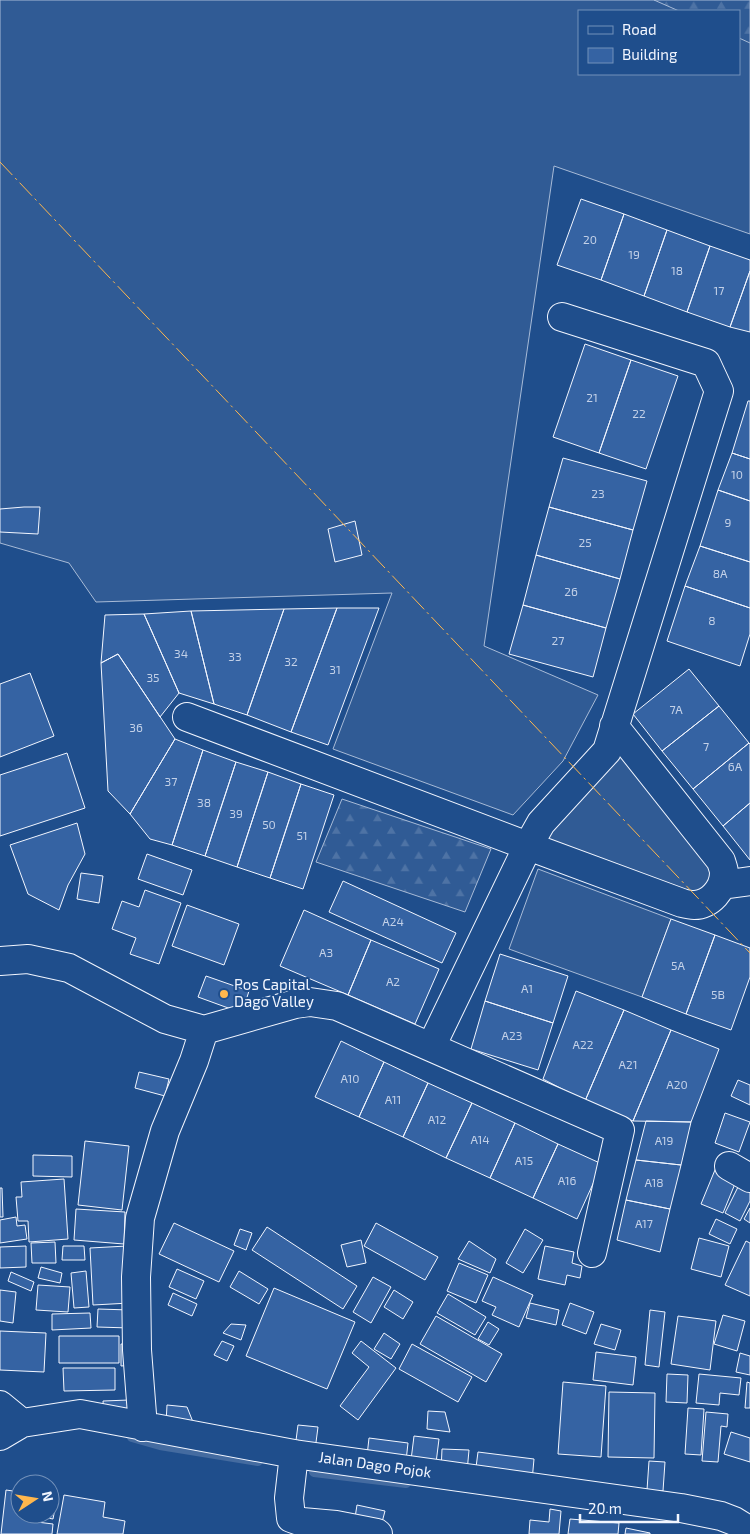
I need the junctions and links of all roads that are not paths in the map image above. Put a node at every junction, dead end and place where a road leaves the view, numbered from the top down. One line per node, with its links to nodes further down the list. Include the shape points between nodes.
1 (562, 316): 3 (street, via 706,364 719,391)
2 (187, 717): 4 (street)
3 (614, 726): 4 (street, via 607,751 541,823); 6 (street, via 721,861)
4 (528, 846): 6 (street, via 682,903 695,905 707,902); 9 (street)
5 (750, 881): 6 (street)
6 (722, 885)
7 (0, 961): 8 (street, via 28,959 69,968 165,1019)
8 (204, 1030): 9 (street, via 310,1002 337,1006); 12 (street, via 165,1131 140,1218 136,1313)
9 (431, 1047): 10 (street, via 620,1130)
10 (592, 1253)
11 (0, 1406): 13 (street)
12 (143, 1427): 13 (street, Jalan Dago Pojok, via 80,1414); 14 (street, Jalan Dago Pojok)
13 (11, 1430)
14 (294, 1454): 15 (street, Jalan Dago Pojok, via 681,1508 721,1516); 16 (street, via 289,1498 291,1518)
15 (750, 1531)
16 (378, 1534)

